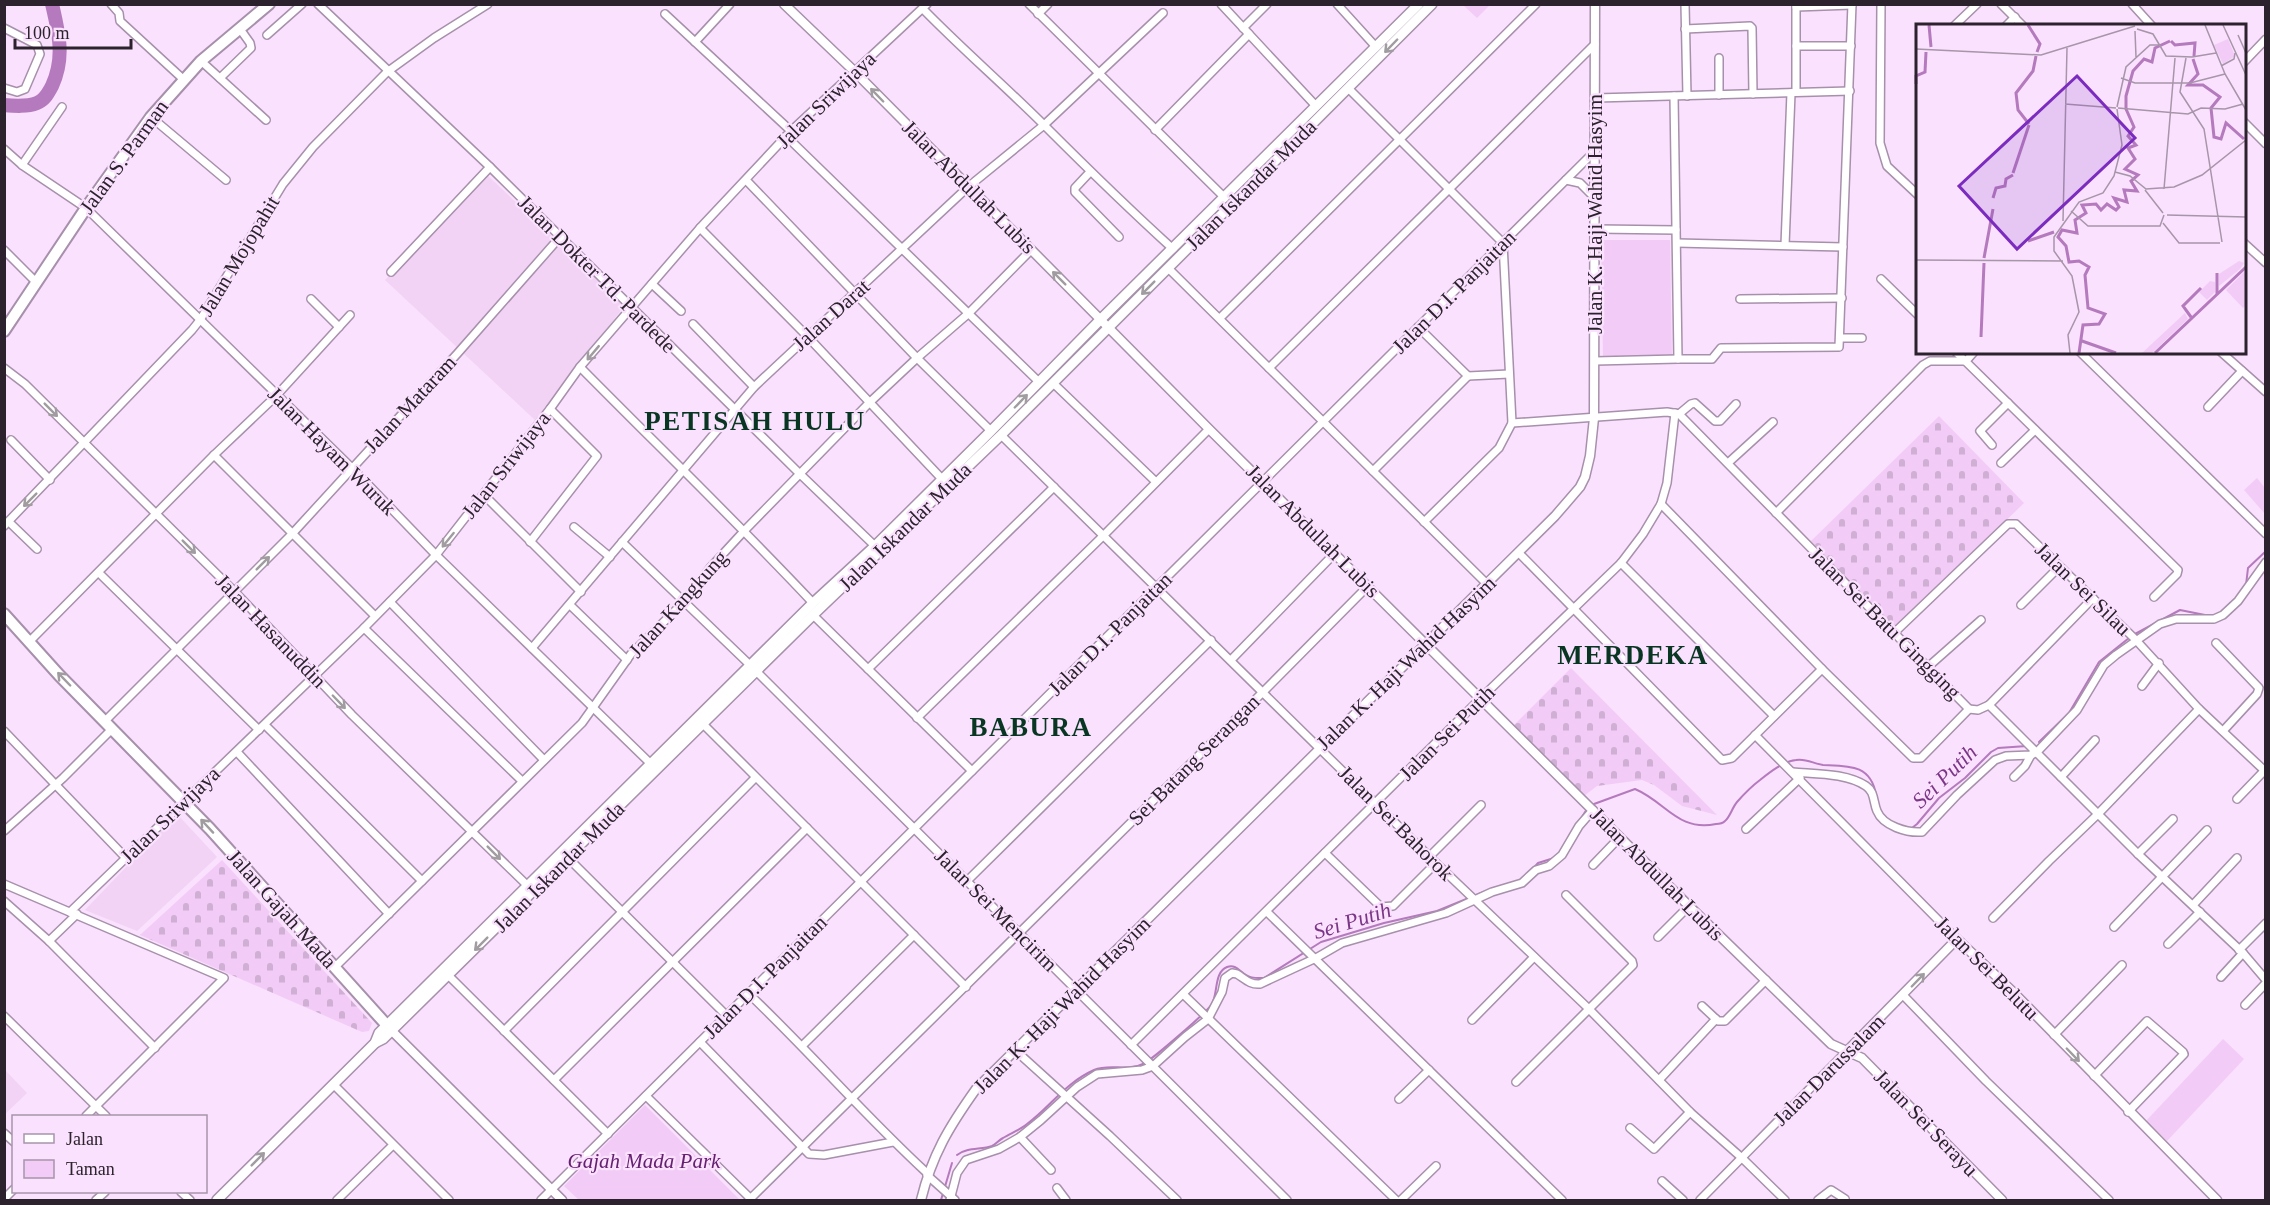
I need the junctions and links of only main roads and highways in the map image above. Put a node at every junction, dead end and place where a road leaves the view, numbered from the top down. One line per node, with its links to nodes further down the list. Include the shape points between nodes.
1 (269, 4): 6 (main road, Jalan S. Parman, via 201,61 151,117)
2 (1419, 4): 4 (main road, Jalan Iskandar Muda)
3 (1432, 4): 4 (main road, Jalan Iskandar Muda)
4 (1402, 28): 5 (main road, Jalan Iskandar Muda, one-way to 5, via 1348,88); 5 (main road, Jalan Iskandar Muda, via 1376,47 1316,106)
5 (1228, 201): 7 (main road, Jalan Iskandar Muda, via 1101,319); 7 (main road, Jalan Iskandar Muda, one-way to 7, via 1168,268)
6 (4, 331)
7 (1046, 380): 8 (main road, Jalan Iskandar Muda)
8 (996, 431): 9 (main road, Jalan Iskandar Muda); 9 (main road, Jalan Iskandar Muda, via 942,479)
9 (878, 548): 11 (main road, Jalan Iskandar Muda)
10 (4, 614): 13 (main road, Jalan Gajah Mada, one-way to 10, via 183,801)
11 (700, 721): 12 (main road, Jalan Iskandar Muda, via 651,764); 12 (main road, Jalan Iskandar Muda, via 568,858)
12 (531, 889): 13 (main road, Jalan Iskandar Muda); 13 (main road, Jalan Iskandar Muda, one-way to 13, via 449,976)
13 (389, 1028): 14 (main road, Jalan Iskandar Muda, one-way to 13)
14 (217, 1200)

